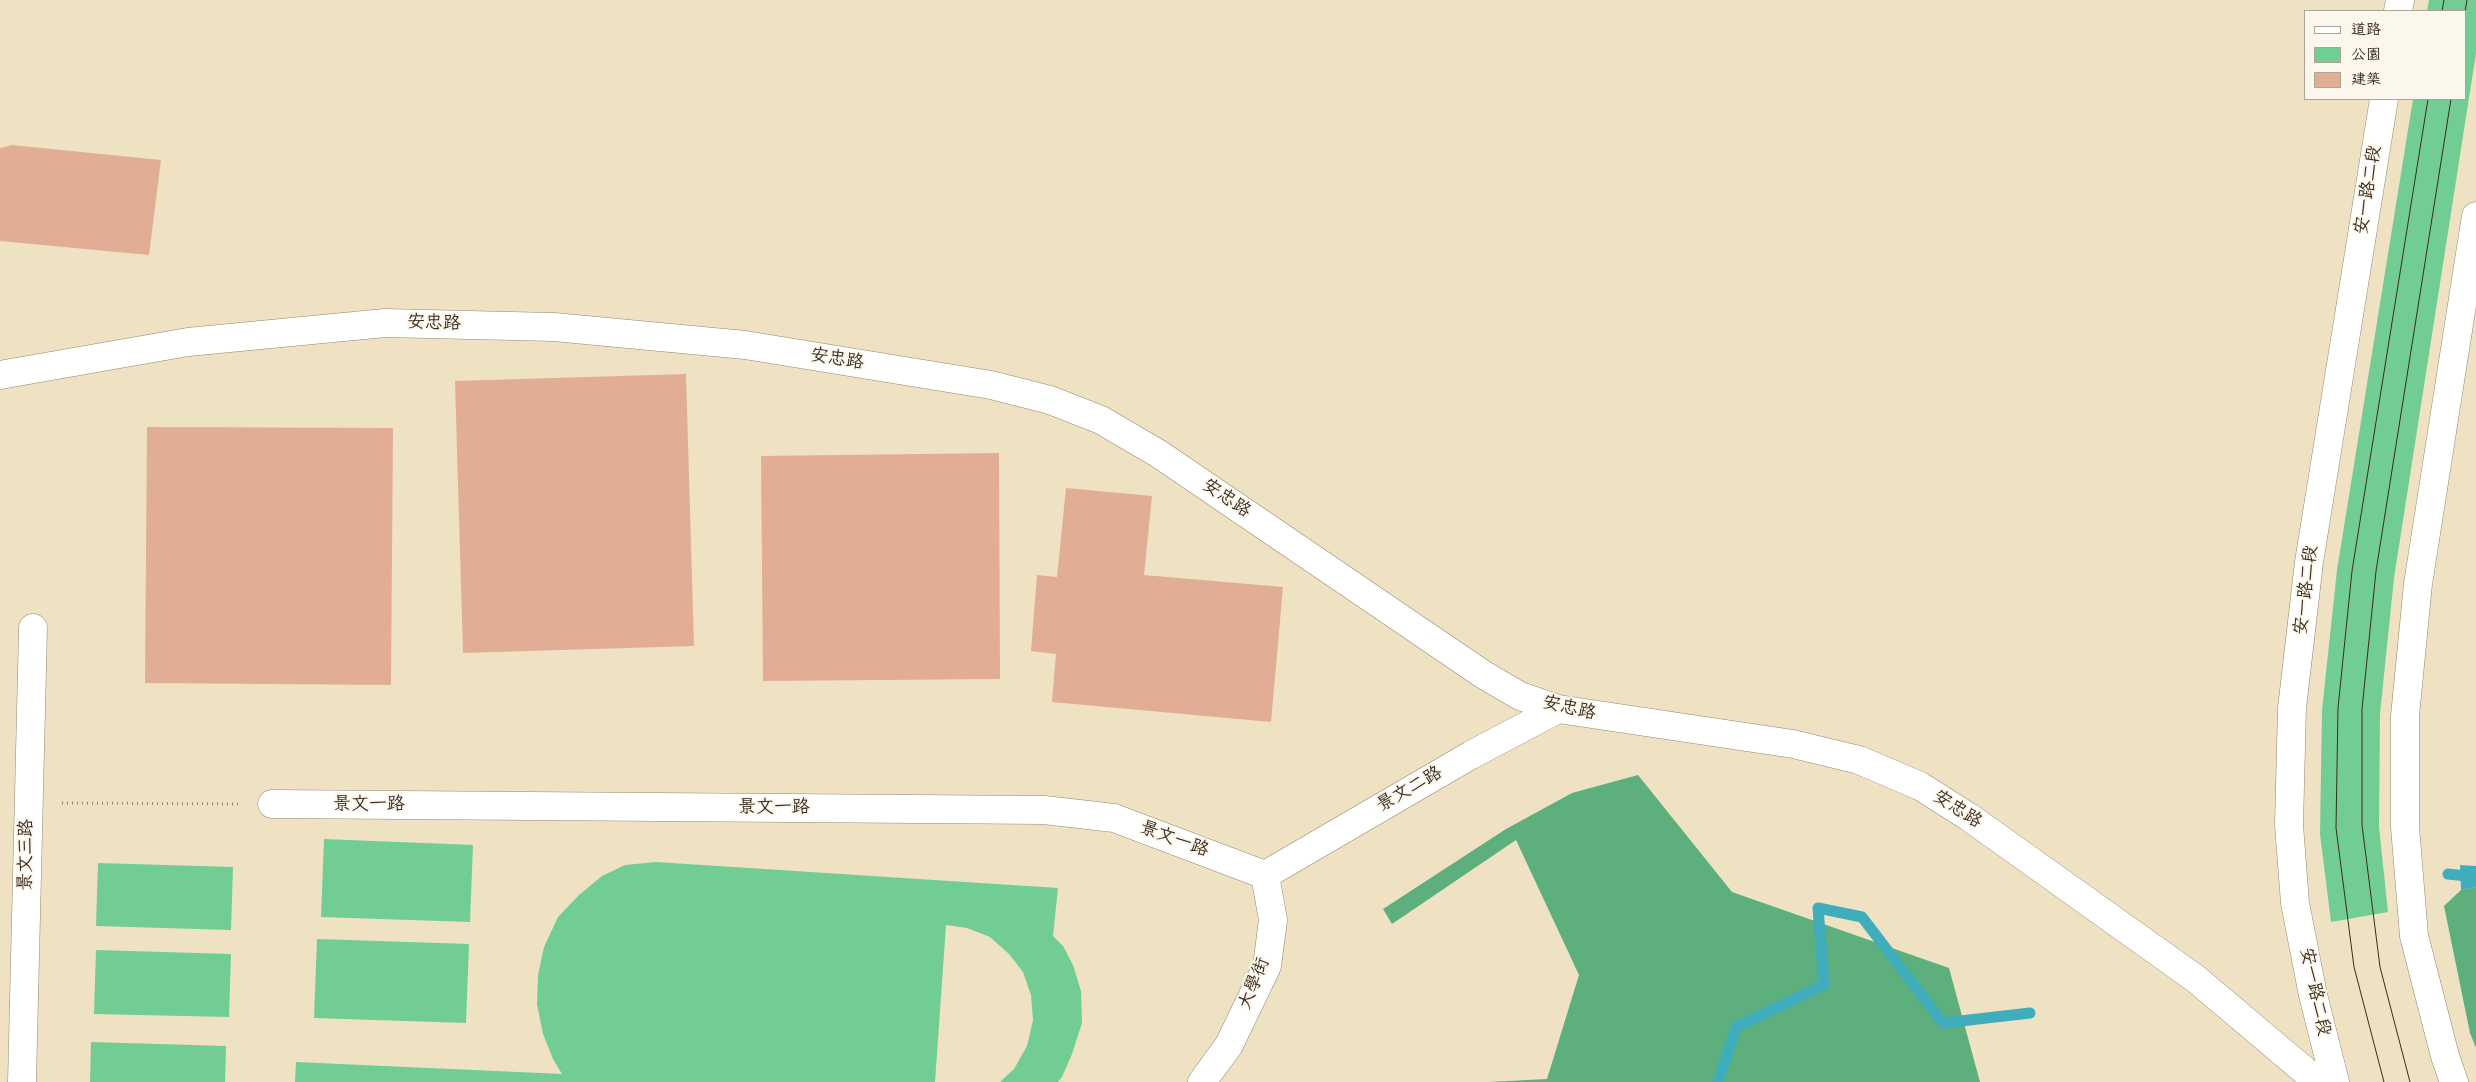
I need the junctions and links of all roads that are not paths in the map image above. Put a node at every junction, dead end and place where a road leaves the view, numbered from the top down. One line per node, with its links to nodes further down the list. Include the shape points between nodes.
1 (2384, 100): 11 (street, 安一路二段, via 2309,562 2292,708 2289,825 2296,903 2313,995)
2 (2476, 216): 12 (street, via 2418,584 2405,716 2405,827 2414,936 2444,1056)
3 (0, 375): 5 (street, 安忠路, via 188,342 385,323 554,328 745,345 991,385 1050,400 1101,420 1159,454 1484,675 1520,696)
4 (33, 628): 8 (street, 景文三路)
5 (1558, 710): 7 (street, 景文二路, via 1471,755); 10 (street, 安忠路, via 1793,744 1859,760 1920,786 1969,817 2196,979)
6 (272, 804): 7 (street, 景文一路, via 1044,810 1114,818)
7 (1265, 875): 9 (street, 大學街, via 1272,920 1267,966 1228,1045)
8 (22, 1082)
9 (1202, 1082)
10 (2318, 1082)
11 (2335, 1082)
12 (2454, 1082)

